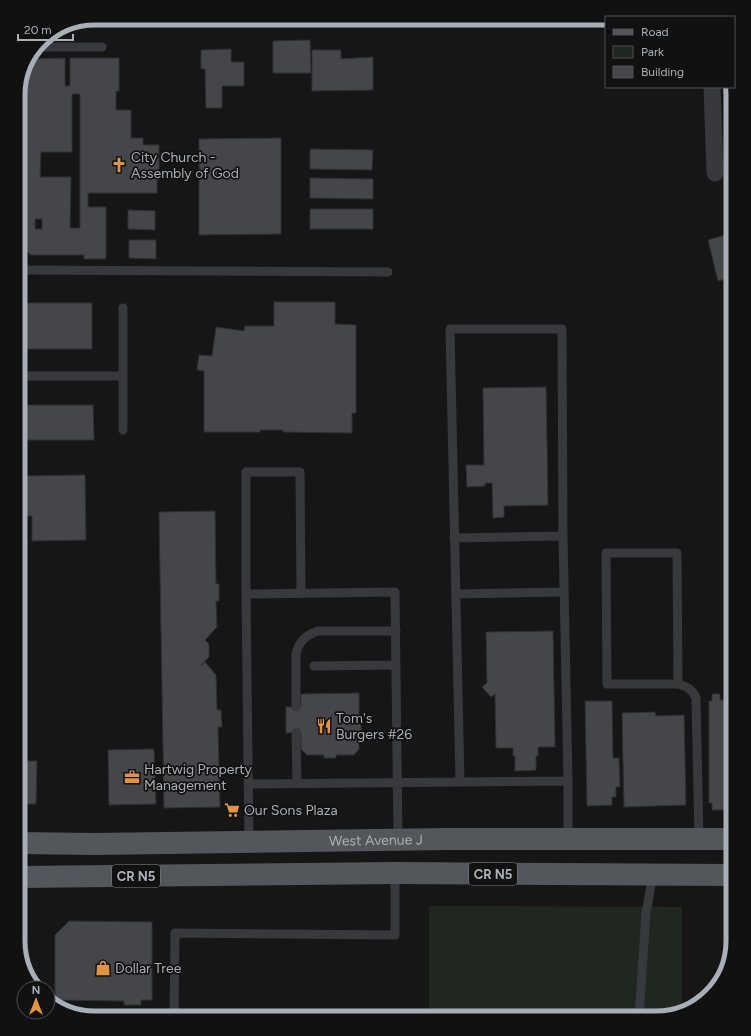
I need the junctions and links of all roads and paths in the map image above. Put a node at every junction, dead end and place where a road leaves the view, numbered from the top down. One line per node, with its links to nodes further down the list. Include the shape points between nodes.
1 (44, 47): 2 (lane)
2 (102, 47)
3 (712, 88): 4 (street)
4 (715, 173)
5 (25, 270): 6 (lane)
6 (388, 272)
7 (123, 308): 9 (lane)
8 (25, 376): 9 (lane)
9 (123, 376): 10 (lane)
10 (123, 430)
11 (563, 536): 12 (lane); 12 (lane, via 562,329 450,330); 13 (lane)
12 (454, 538): 16 (lane)
13 (564, 592): 16 (lane); 24 (lane)
14 (301, 593): 15 (lane); 15 (lane, via 300,472 246,472); 17 (lane, via 395,592)
15 (246, 594): 26 (lane)
16 (456, 594): 23 (lane)
17 (396, 631): 18 (lane); 21 (lane, via 318,631 302,639 296,654)
18 (396, 665): 19 (lane); 25 (lane)
19 (314, 666)
20 (678, 684): 20 (lane, via 607,684 606,553 677,553); 30 (lane, via 688,687 696,698)
21 (296, 707)
22 (296, 732): 27 (lane)
23 (460, 782): 24 (lane); 25 (lane)
24 (568, 782): 29 (lane)
25 (397, 783): 27 (lane); 32 (lane)
26 (248, 784): 27 (lane); 33 (lane)
27 (297, 784)
28 (540, 839): 29 (main road, West Avenue J / CR N5); 32 (main road, West Avenue J / CR N5); 35 (main road, via 522,859 420,860)
29 (568, 839): 30 (main road, West Avenue J / CR N5)
30 (699, 839): 31 (main road, West Avenue J / CR N5)
31 (726, 839)
32 (398, 840): 33 (main road, West Avenue J / CR N5); 37 (main road, via 374,860 228,861)
33 (249, 842): 34 (main road, West Avenue J / CR N5)
34 (25, 843)
35 (395, 873): 36 (main road, CR N5); 37 (main road, CR N5); 40 (lane, via 395,935 175,933)
36 (652, 874): 38 (main road, CR N5); 41 (lane, via 646,913)
37 (210, 875): 39 (main road, CR N5)
38 (726, 875)
39 (25, 877)
40 (174, 1011)
41 (640, 1011)

